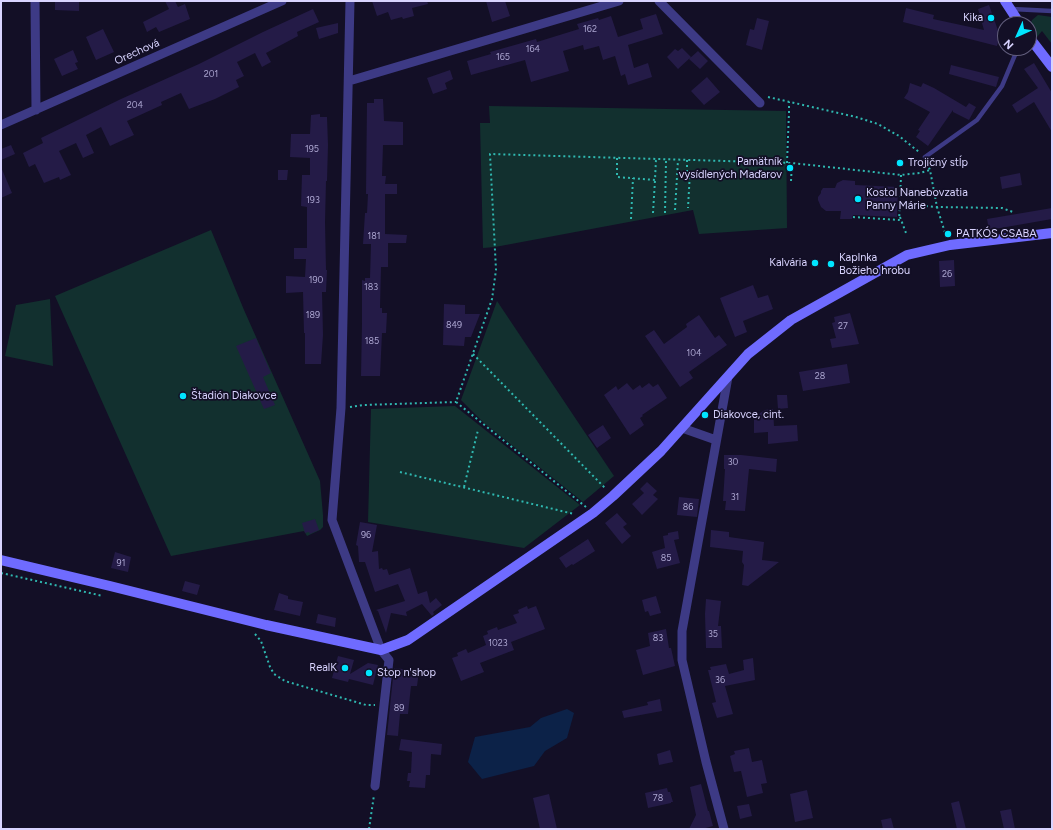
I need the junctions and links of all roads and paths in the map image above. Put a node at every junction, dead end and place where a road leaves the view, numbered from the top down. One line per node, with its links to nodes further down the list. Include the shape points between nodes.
1 (35, 1): 16 (street)
2 (282, 1): 16 (street, Orechová)
3 (350, 1): 12 (street)
4 (619, 1): 12 (street)
5 (659, 1): 13 (street)
6 (1008, 5): 7 (lane); 8 (street)
7 (1052, 11)
8 (1015, 16)
9 (1037, 47): 11 (street)
10 (1015, 56): 18 (lane, via 1002,86 977,120)
11 (1052, 67)
12 (348, 81): 47 (street)
13 (749, 92): 14 (path); 15 (street)
14 (789, 102): 18 (path, via 878,124 899,136); 24 (path)
15 (760, 104)
16 (36, 110): 17 (street, Orechová)
17 (1, 125)
18 (925, 157): 26 (path)
19 (617, 158): 20 (path); 28 (path, via 617,177); 44 (path, via 490,154 496,270 492,299)
20 (656, 159): 21 (path); 29 (path)
21 (666, 160): 22 (path); 37 (path)
22 (678, 160): 23 (path); 34 (path)
23 (687, 160): 24 (path); 33 (path, via 686,171 690,171)
24 (787, 163): 25 (path)
25 (792, 163): 27 (path); 30 (path)
26 (930, 170): 27 (path); 32 (path)
27 (901, 175): 31 (path)
28 (633, 178): 29 (path); 40 (path)
29 (655, 180): 36 (path)
30 (791, 181)
31 (900, 204): 32 (path); 38 (path)
32 (937, 207): 35 (path, via 1002,208); 43 (path)
33 (688, 208)
34 (675, 210)
35 (1013, 212)
36 (653, 213)
37 (665, 213)
38 (899, 214): 39 (path, via 899,220); 41 (path)
39 (853, 217)
40 (631, 219)
41 (906, 233)
42 (1052, 233): 43 (street)
43 (950, 245): 45 (street, via 907,255 791,320 748,354)
44 (473, 354): 46 (path); 53 (path)
45 (728, 377): 48 (street); 50 (street)
46 (456, 402): 47 (path); 54 (path)
47 (340, 408): 60 (street, via 332,520)
48 (682, 428): 50 (street); 53 (street)
49 (478, 430): 52 (path)
50 (716, 440): 64 (street, via 682,631 682,660)
51 (400, 472): 52 (path)
52 (464, 487): 55 (path)
53 (613, 496): 54 (street)
54 (592, 513): 60 (street, via 408,640)
55 (574, 514)
56 (1, 560): 60 (street, via 266,625)
57 (1, 573): 58 (path)
58 (106, 597)
59 (253, 633): 61 (path, via 261,641 272,671 285,681 366,704 376,705)
60 (381, 650): 61 (street, via 389,660)
61 (385, 694): 62 (street)
62 (375, 786): 63 (path)
63 (369, 829)
64 (724, 829)

